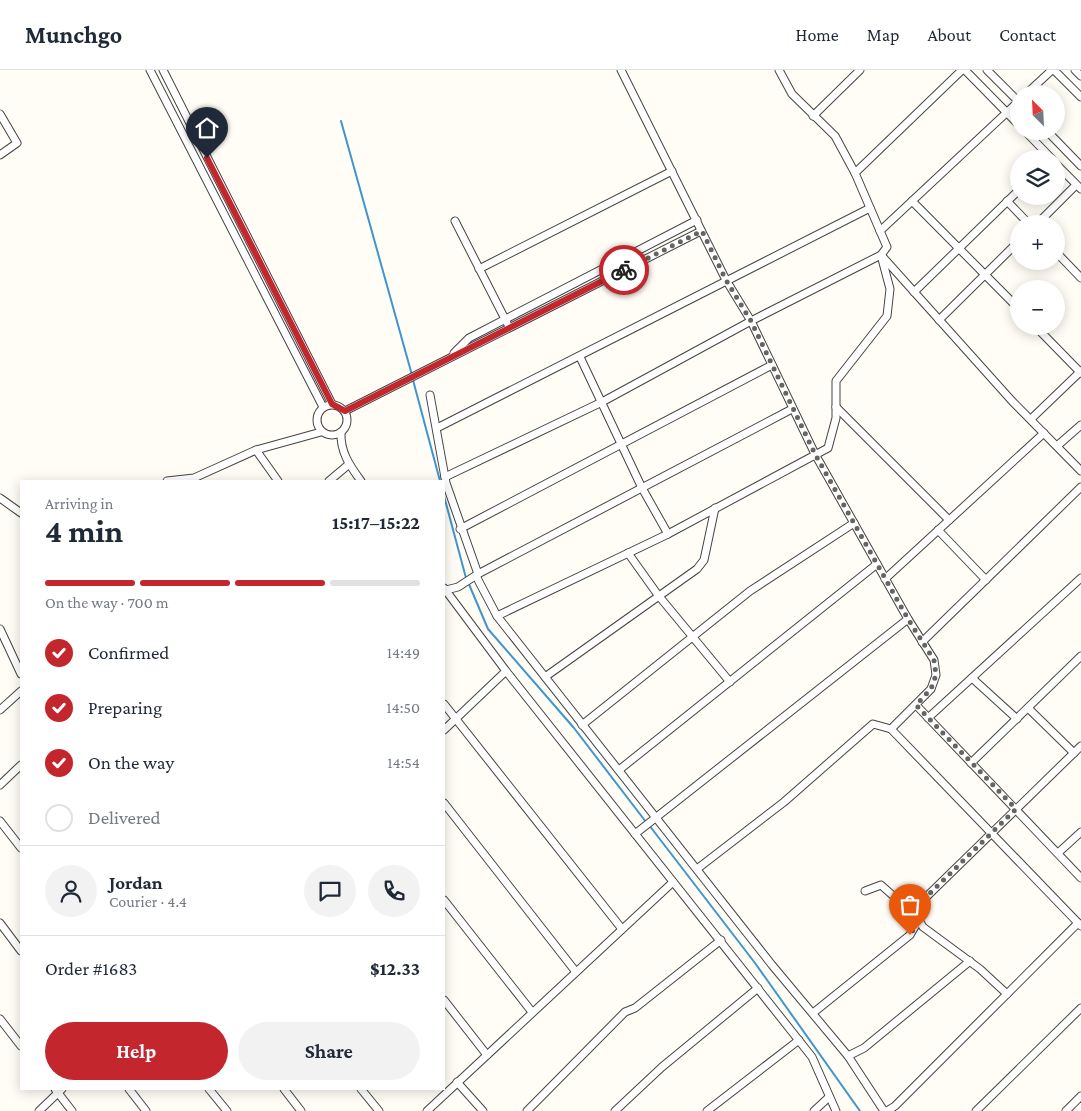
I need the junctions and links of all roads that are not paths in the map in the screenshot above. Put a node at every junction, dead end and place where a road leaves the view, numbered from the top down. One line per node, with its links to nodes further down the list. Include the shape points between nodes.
1 (150, 70): 61 (street)
2 (163, 70): 59 (street)
3 (620, 70): 24 (street)
4 (779, 70): 17 (street, via 792,94)
5 (860, 70): 17 (street)
6 (964, 70): 15 (street); 25 (street)
7 (987, 70): 12 (street)
8 (1053, 70): 11 (street); 13 (street)
9 (1076, 70): 10 (street)
10 (1081, 76)
11 (1036, 85)
12 (1010, 93)
13 (1081, 97)
14 (1010, 109): 15 (street)
15 (1006, 112): 18 (street); 29 (street)
16 (0, 114): 22 (street, via 17,143)
17 (814, 116): 25 (street, via 835,136)
18 (1010, 116)
19 (1033, 140): 21 (street)
20 (1056, 140): 23 (street)
21 (1043, 150)
22 (0, 155)
23 (1081, 166)
24 (672, 171): 34 (street); 42 (street)
25 (855, 173): 31 (street)
26 (1065, 173): 27 (street)
27 (1079, 187): 33 (street)
28 (1010, 199): 30 (street)
29 (912, 201): 37 (street); 38 (street)
30 (1007, 202): 32 (street); 38 (street)
31 (870, 208): 37 (street); 45 (street)
32 (1020, 215)
33 (1047, 215)
34 (696, 220): 36 (street); 48 (street)
35 (455, 221): 42 (street)
36 (702, 231): 45 (street); 51 (street)
37 (880, 231): 40 (street, via 887,247)
38 (959, 249): 43 (street); 46 (street)
39 (1010, 250): 43 (street)
40 (881, 255): 46 (street); 50 (street); 60 (street, via 890,289 887,316 836,381)
41 (1065, 261): 44 (street)
42 (479, 269): 48 (street)
43 (985, 275): 47 (street); 49 (street)
44 (1081, 278)
45 (726, 280): 50 (street); 53 (street)
46 (914, 292): 49 (street)
47 (1010, 300)
48 (505, 320): 51 (street); 54 (street, via 469,338)
49 (939, 320): 64 (street)
50 (751, 321): 55 (street); 58 (street)
51 (509, 328): 54 (street)
52 (1044, 335): 56 (street)
53 (580, 357): 58 (street); 66 (street)
54 (450, 358): 63 (street)
55 (772, 365): 62 (street); 70 (street)
56 (1081, 372): 64 (street)
57 (430, 395): 66 (street)
58 (602, 402): 70 (street); 76 (street)
59 (332, 404): 61 (street); 63 (street)
60 (836, 406): 73 (street, via 828,448); 86 (street)
61 (323, 407): 67 (street, via 316,421)
62 (792, 409): 73 (street); 82 (street)
63 (345, 411): 68 (street, via 347,420)
64 (1031, 419): 69 (street)
65 (1081, 424): 71 (street)
66 (436, 428): 76 (street)
67 (321, 432): 68 (street, via 330,435); 72 (street)
68 (341, 432): 74 (street)
69 (1044, 433): 71 (street); 86 (street)
70 (621, 444): 82 (street); 88 (street)
71 (1057, 446): 75 (street)
72 (256, 450): 77 (street); 78 (street)
73 (815, 454): 84 (street); 87 (street)
74 (348, 464): 79 (street); 80 (street)
75 (1081, 470)
76 (445, 477): 88 (street)
77 (196, 480)
78 (277, 480)
79 (330, 480)
80 (360, 480)
81 (1081, 487): 96 (street)
82 (642, 488): 90 (street); 93 (street)
83 (0, 498): 85 (street)
84 (715, 508): 90 (street); 98 (street, via 704,560 697,569)
85 (20, 512)
86 (949, 520): 89 (street)
87 (854, 523): 92 (street); 102 (street, via 750,591)
88 (460, 529): 93 (street)
89 (938, 530): 95 (street); 96 (street)
90 (668, 534): 91 (street)
91 (628, 553): 98 (street); 99 (street)
92 (877, 564): 95 (street); 110 (street)
93 (476, 576): 97 (street, via 458,588); 99 (street)
94 (1081, 578): 109 (street)
95 (885, 579): 100 (street)
96 (986, 580): 104 (street)
97 (445, 589): 106 (street)
98 (658, 595): 102 (street); 108 (street)
99 (497, 616): 108 (street)
100 (908, 619): 104 (street); 130 (street)
101 (0, 629): 103 (street)
102 (692, 637): 110 (street); 119 (street)
103 (2, 641): 107 (street)
104 (922, 642): 113 (street, via 934,660 936,675 931,689)
105 (1081, 656): 114 (street)
106 (506, 670): 117 (street); 134 (street)
107 (20, 672)
108 (545, 677): 119 (street)
109 (972, 678): 116 (street); 118 (street)
110 (730, 682): 126 (street)
111 (20, 692): 115 (street)
112 (445, 705): 117 (street)
113 (916, 705): 116 (street); 121 (street)
114 (1028, 708): 118 (street); 123 (street)
115 (0, 710)
116 (928, 718): 124 (street)
117 (455, 719): 120 (street); 145 (street)
118 (1017, 719): 124 (street)
119 (582, 725): 126 (street)
120 (445, 729)
121 (891, 729): 133 (street); 137 (street, via 873,724 784,802)
122 (1081, 746): 123 (street)
123 (1074, 753): 129 (street)
124 (971, 763): 129 (street)
125 (20, 766): 127 (street)
126 (619, 770): 130 (street)
127 (0, 785)
128 (445, 804): 149 (street)
129 (1016, 809): 133 (street); 136 (street)
130 (656, 819): 134 (street); 137 (street)
131 (0, 821): 135 (street)
132 (1081, 832): 136 (street)
133 (991, 833): 142 (street, via 917,906); 144 (street)
134 (635, 834): 139 (street)
135 (20, 847)
136 (1058, 854): 138 (street)
137 (697, 869): 155 (street)
138 (1081, 878)
139 (673, 882): 145 (street); 146 (street)
140 (865, 890): 142 (street, via 881,885)
141 (445, 901): 154 (street)
142 (917, 917): 148 (street, via 923,927); 155 (street, via 910,935)
143 (0, 923): 147 (street)
144 (1080, 924): 151 (street)
145 (622, 929): 149 (street)
146 (721, 940): 150 (street); 178 (street, via 626,1012)
147 (20, 950)
148 (970, 961): 151 (street); 160 (street, via 864,1048)
149 (576, 972): 154 (street)
150 (758, 988): 157 (street); 179 (street, via 662,1067)
151 (1007, 994): 183 (street, via 895,1106)
152 (445, 1001): 159 (street)
153 (1081, 1008): 184 (street)
154 (532, 1012): 159 (street)
155 (813, 1013): 160 (street)
156 (0, 1019): 158 (street)
157 (799, 1040): 169 (street, via 812,1057); 180 (street)
158 (20, 1045)
159 (487, 1055): 161 (street)
160 (848, 1056): 183 (street)
161 (457, 1082): 167 (street); 177 (street)
162 (58, 1090): 170 (street); 171 (street)
163 (130, 1090): 172 (street)
164 (210, 1090): 173 (street)
165 (285, 1090): 174 (street)
166 (362, 1090): 175 (street)
167 (442, 1092): 176 (street)
168 (1081, 1096): 185 (street)
169 (829, 1097): 181 (street); 182 (street)
170 (39, 1111)
171 (72, 1111)
172 (146, 1111)
173 (227, 1111)
174 (301, 1111)
175 (379, 1111)
176 (427, 1111)
177 (483, 1111)
178 (527, 1111)
179 (615, 1111)
180 (707, 1111)
181 (814, 1111)
182 (836, 1111)
183 (886, 1111)
184 (976, 1111)
185 (1066, 1111)

